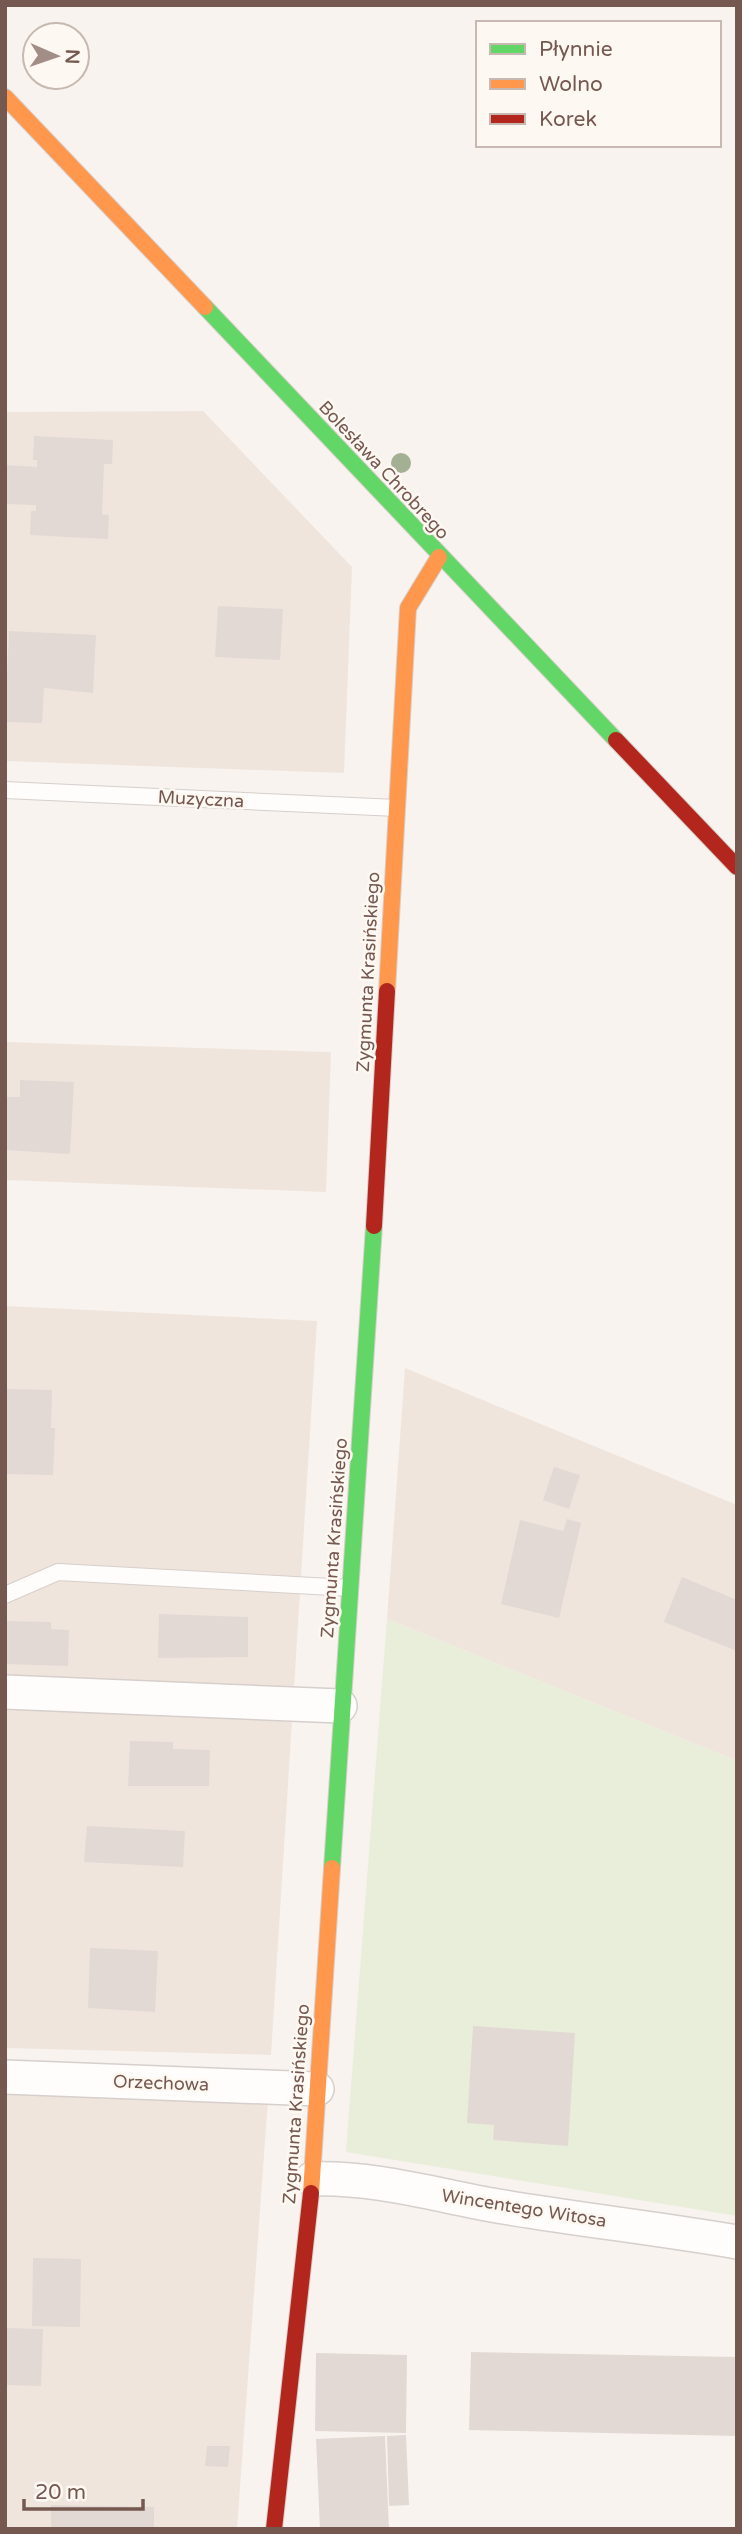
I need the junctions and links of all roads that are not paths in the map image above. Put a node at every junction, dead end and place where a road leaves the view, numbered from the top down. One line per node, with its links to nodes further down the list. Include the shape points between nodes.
1 (5, 97): 2 (street, Bolesława Chrobrego)
2 (439, 556): 4 (street, Zygmunta Krasińskiego, via 408,608); 5 (street, Bolesława Chrobrego)
3 (5, 790): 4 (lane, Muzyczna)
4 (397, 808): 6 (street, Zygmunta Krasińskiego)
5 (737, 867)
6 (350, 1588): 7 (lane, via 58,1572); 9 (street, Zygmunta Krasińskiego)
7 (5, 1595)
8 (5, 1692): 9 (street)
9 (340, 1706): 11 (street, Zygmunta Krasińskiego)
10 (5, 2077): 11 (street, Orzechowa)
11 (317, 2089): 12 (street, Zygmunta Krasińskiego)
12 (312, 2179): 13 (street, Wincentego Witosa, via 388,2185); 14 (street, Zygmunta Krasińskiego)
13 (737, 2242)
14 (274, 2529)

